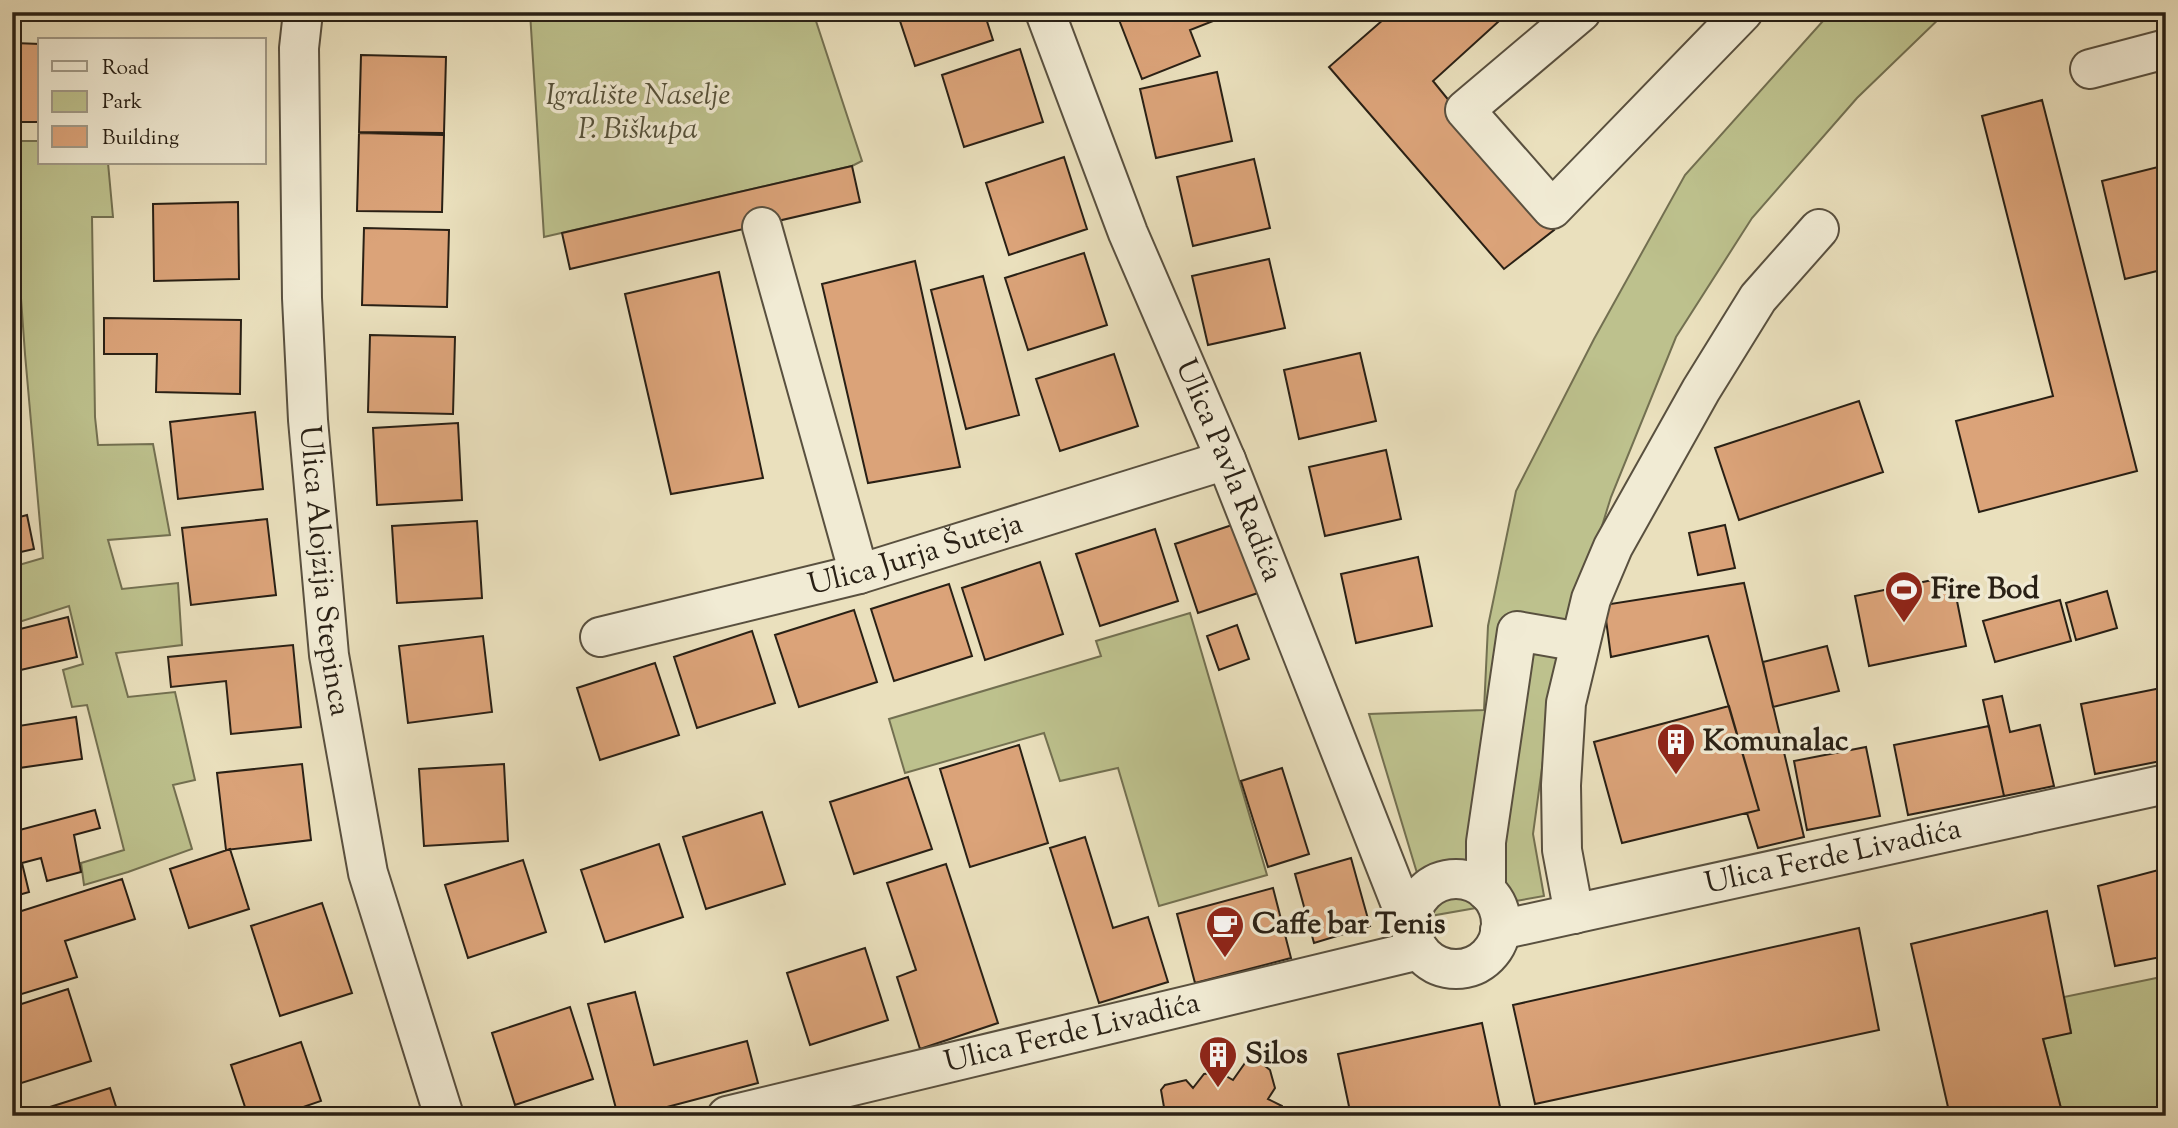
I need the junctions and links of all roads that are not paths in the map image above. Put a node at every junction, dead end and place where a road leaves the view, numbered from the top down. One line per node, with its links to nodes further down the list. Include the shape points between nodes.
1 (303, 12): 18 (street, Ulica Alojzija Stepinca, via 299,48 302,298 329,655 368,873)
2 (1045, 12): 9 (street, Ulica Pavla Radića, via 1128,233)
3 (1581, 12): 4 (street, via 1465,110 1552,209)
4 (1743, 12)
5 (2166, 49): 6 (street)
6 (2090, 69)
7 (762, 227): 10 (street)
8 (1819, 229): 12 (street, via 1758,298 1701,390 1613,547 1591,599)
9 (1227, 460): 10 (street, Ulica Jurja Šuteja); 17 (street, Ulica Pavla Radića)
10 (859, 574): 11 (street, Ulica Jurja Šuteja)
11 (600, 637)
12 (1580, 642): 14 (street, via 1517,631 1486,842); 15 (street, via 1566,703 1561,785 1562,850)
13 (2166, 784): 15 (street, Ulica Ferde Livadića)
14 (1486, 891): 16 (street, via 1499,911); 17 (street, via 1457,879 1428,888 1412,914)
15 (1574, 914): 16 (street, Ulica Ferde Livadića)
16 (1500, 930): 17 (street, via 1492,952 1468,968 1453,970 1424,957)
17 (1415, 940): 19 (street, Ulica Ferde Livadića)
18 (444, 1116)
19 (727, 1116)

